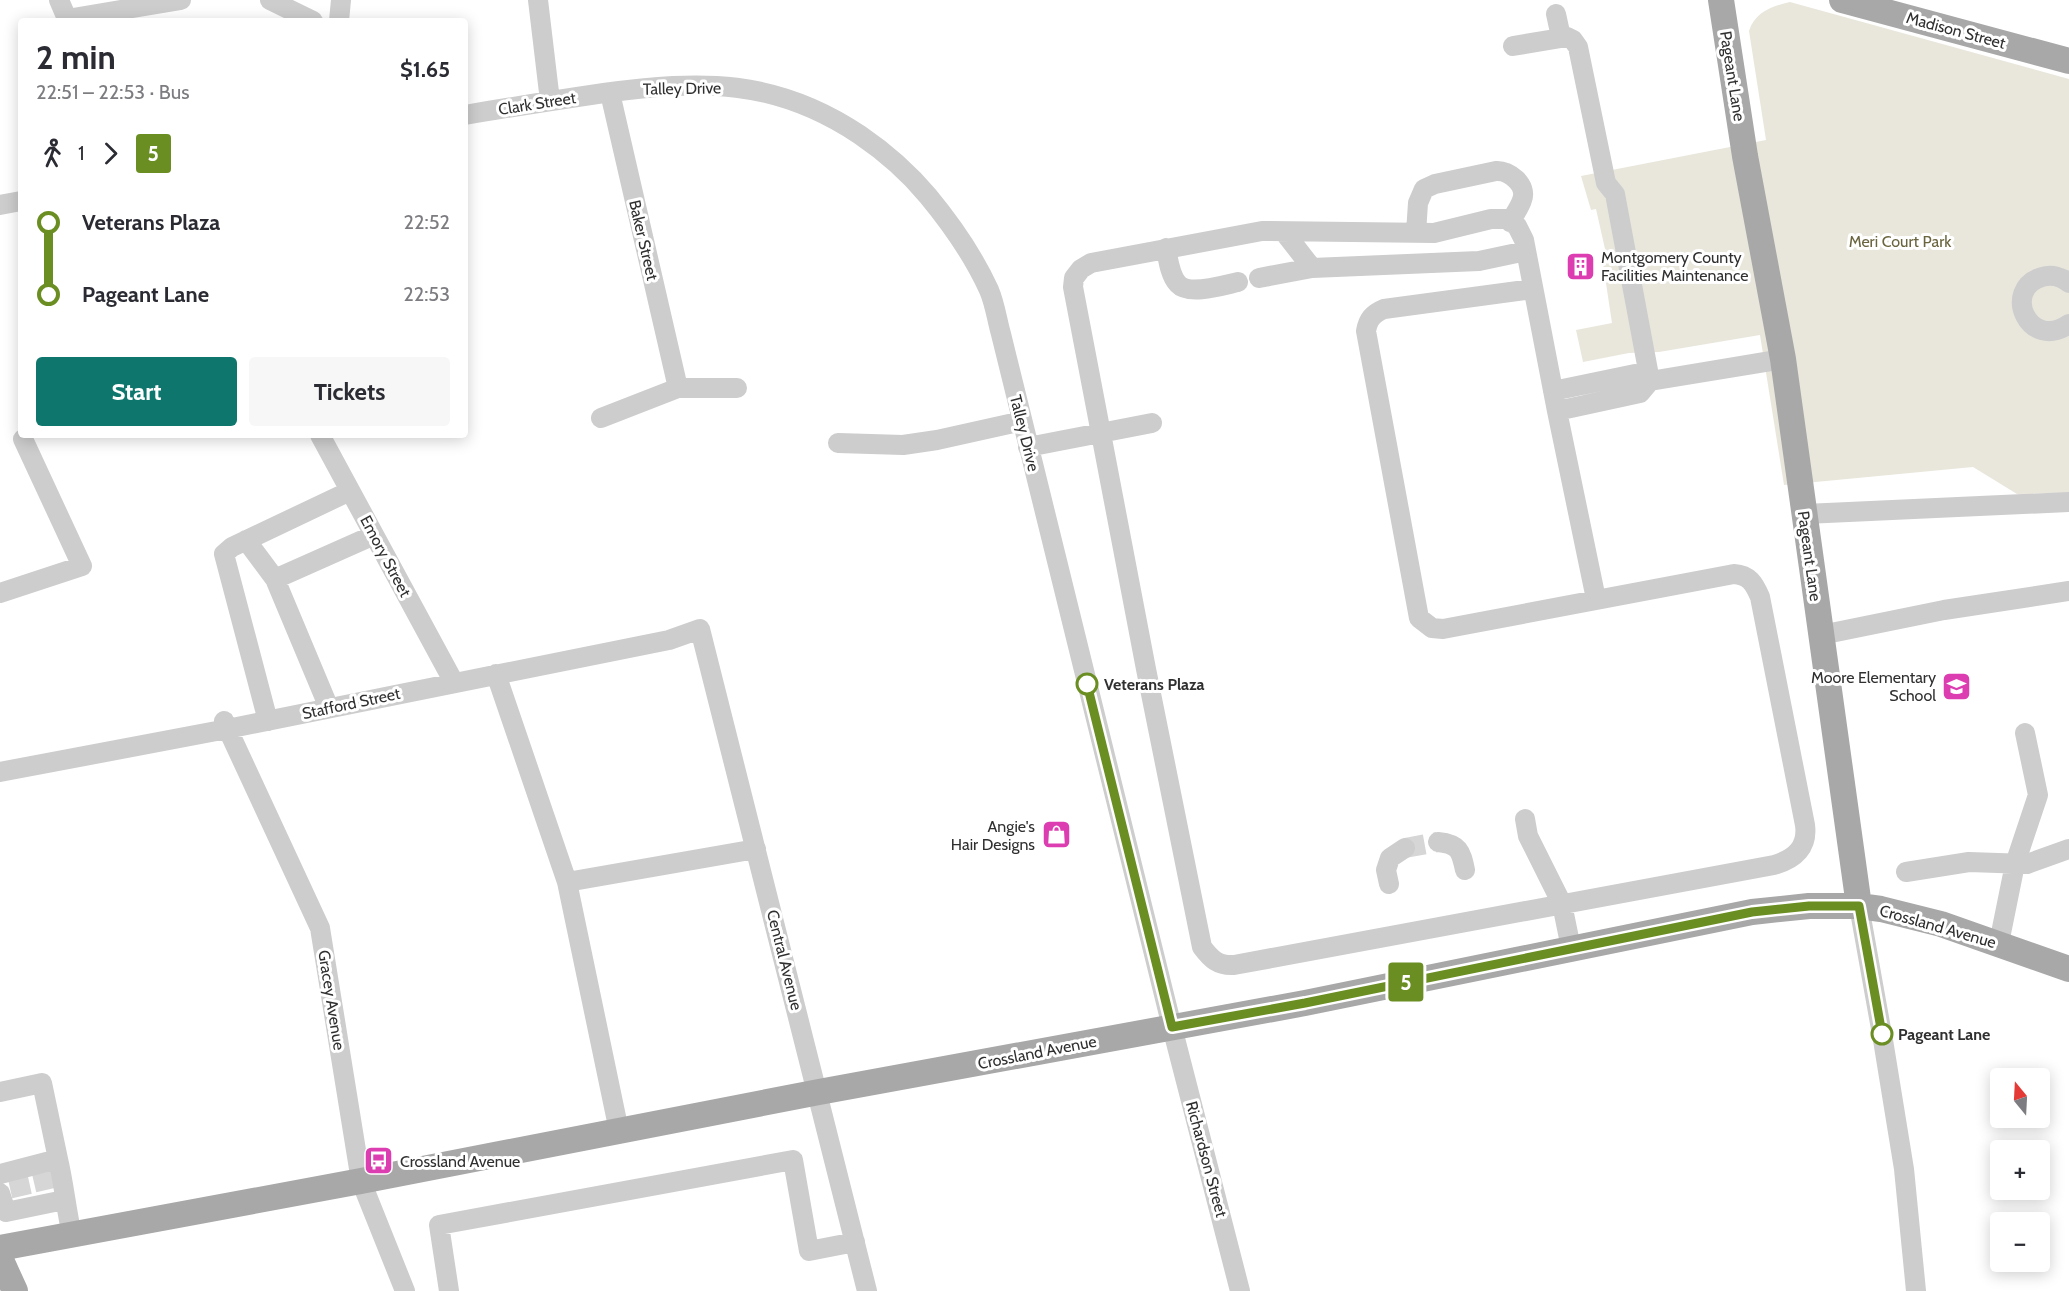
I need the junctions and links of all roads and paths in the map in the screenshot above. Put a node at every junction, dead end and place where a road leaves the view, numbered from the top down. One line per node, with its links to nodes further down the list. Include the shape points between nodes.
1 (59, 0): 9 (street)
2 (181, 0): 10 (street)
3 (270, 0): 11 (street)
4 (342, 0): 12 (street)
5 (538, 0): 17 (street)
6 (1721, 0): 32 (main road, Pageant Lane)
7 (1842, 0): 15 (main road, Madison Street)
8 (1556, 14): 13 (street)
9 (66, 18)
10 (78, 18)
11 (307, 18)
12 (339, 18)
13 (1561, 37): 14 (street); 33 (street, via 1573,40 1578,47 1606,183 1615,194)
14 (1513, 46)
15 (2069, 61)
16 (610, 93): 17 (street, Clark Street); 34 (street, Baker Street); 38 (street, Talley Drive, via 684,84 765,92 821,111 876,146 917,183 968,248 990,292)
17 (549, 101): 18 (street, Clark Street)
18 (468, 114)
19 (18, 202): 20 (street)
20 (0, 205)
21 (1510, 222): 23 (street, via 1491,219 1452,230); 23 (street, via 1524,194 1513,176 1496,171 1424,189 1418,203); 25 (street, via 1517,226)
22 (1284, 232): 23 (street); 24 (street, via 1237,234); 26 (street)
23 (1416, 233)
24 (1166, 248): 28 (street, via 1174,277 1183,288 1199,290); 40 (street, via 1091,263 1074,278)
25 (1526, 251): 26 (street, via 1479,261); 30 (street)
26 (1312, 268): 27 (street)
27 (1258, 278)
28 (1238, 282)
29 (2069, 283): 31 (street, via 2057,276 2039,278 2026,289 2022,306 2028,322 2043,330 2062,329)
30 (1533, 289): 36 (street); 53 (street, via 1384,309 1368,322 1366,331 1416,610 1424,624 1443,629)
31 (2069, 324)
32 (1783, 359): 33 (street); 47 (main road, Pageant Lane)
33 (1650, 381): 36 (street, via 1635,374)
34 (678, 388): 35 (street); 37 (street)
35 (737, 388)
36 (1555, 401): 53 (street)
37 (601, 418)
38 (1022, 421): 43 (street, via 903,445); 44 (street, Talley Drive)
39 (1152, 423): 40 (street)
40 (1101, 433): 44 (street); 73 (street, via 1202,947 1209,956 1223,965 1233,964)
41 (322, 438): 45 (street, Emory Street)
42 (23, 439): 52 (street, via 82,566)
43 (837, 443)
44 (1028, 447): 78 (street, Talley Drive)
45 (350, 491): 48 (street, Emory Street); 49 (street)
46 (2069, 502): 47 (street)
47 (1804, 514): 55 (main road, Pageant Lane)
48 (374, 535): 50 (street); 57 (street, Emory Street)
49 (246, 540): 50 (street); 59 (street, via 224,554)
50 (275, 579): 58 (street)
51 (2069, 591): 55 (street, via 1944,610)
52 (0, 593)
53 (1596, 599): 73 (street, via 1734,574 1742,574 1755,585 1806,834 1801,849 1783,862)
54 (700, 629): 56 (street, Stafford Street, via 669,640); 66 (street, Central Avenue)
55 (1821, 635): 74 (main road, Pageant Lane)
56 (496, 674): 58 (street, Stafford Street); 71 (street)
57 (451, 677)
58 (329, 708): 59 (street, Stafford Street)
59 (268, 721): 60 (street, Stafford Street)
60 (226, 725): 62 (street, Stafford Street); 83 (street, Gracey Avenue, via 320,928)
61 (2025, 733): 68 (street, via 2038,795)
62 (0, 772)
63 (1525, 819): 73 (street, via 1528,836)
64 (1438, 842): 69 (street, via 1454,845 1461,853)
65 (1405, 848): 72 (street, via 1390,858 1386,870)
66 (756, 849): 71 (street); 80 (street, Central Avenue)
67 (2069, 849): 68 (street, via 2027,864)
68 (2015, 864): 70 (street, via 1969,862); 75 (street)
69 (1465, 870)
70 (1906, 872)
71 (567, 882): 81 (street)
72 (1389, 884)
73 (1562, 904): 76 (street)
74 (1859, 906): 75 (main road, Crossland Avenue, via 1941,924); 76 (main road, Crossland Avenue, via 1752,912); 95 (street, Pageant Lane, via 1904,1169)
75 (2000, 943): 77 (main road, Crossland Avenue)
76 (1570, 948): 78 (main road, Crossland Avenue)
77 (2069, 969)
78 (1172, 1027): 80 (main road, Crossland Avenue); 94 (street, Richardson Street)
79 (0, 1092): 82 (street, via 42,1083)
80 (819, 1092): 81 (main road, Crossland Avenue); 87 (street, Central Avenue)
81 (619, 1131): 83 (main road, Crossland Avenue)
82 (50, 1181): 84 (street); 84 (street); 86 (street)
83 (361, 1181): 86 (main road, Crossland Avenue); 91 (street, Gracey Avenue)
84 (16, 1185): 85 (street, via 6,1212)
85 (0, 1193)
86 (72, 1235): 88 (main road, Crossland Avenue)
87 (855, 1242): 92 (street, via 809,1251 793,1160 439,1225); 93 (street, Central Avenue)
88 (0, 1248)
89 (0, 1258): 90 (main road)
90 (15, 1291)
91 (405, 1291)
92 (449, 1291)
93 (867, 1291)
94 (1240, 1291)
95 (1916, 1291)

